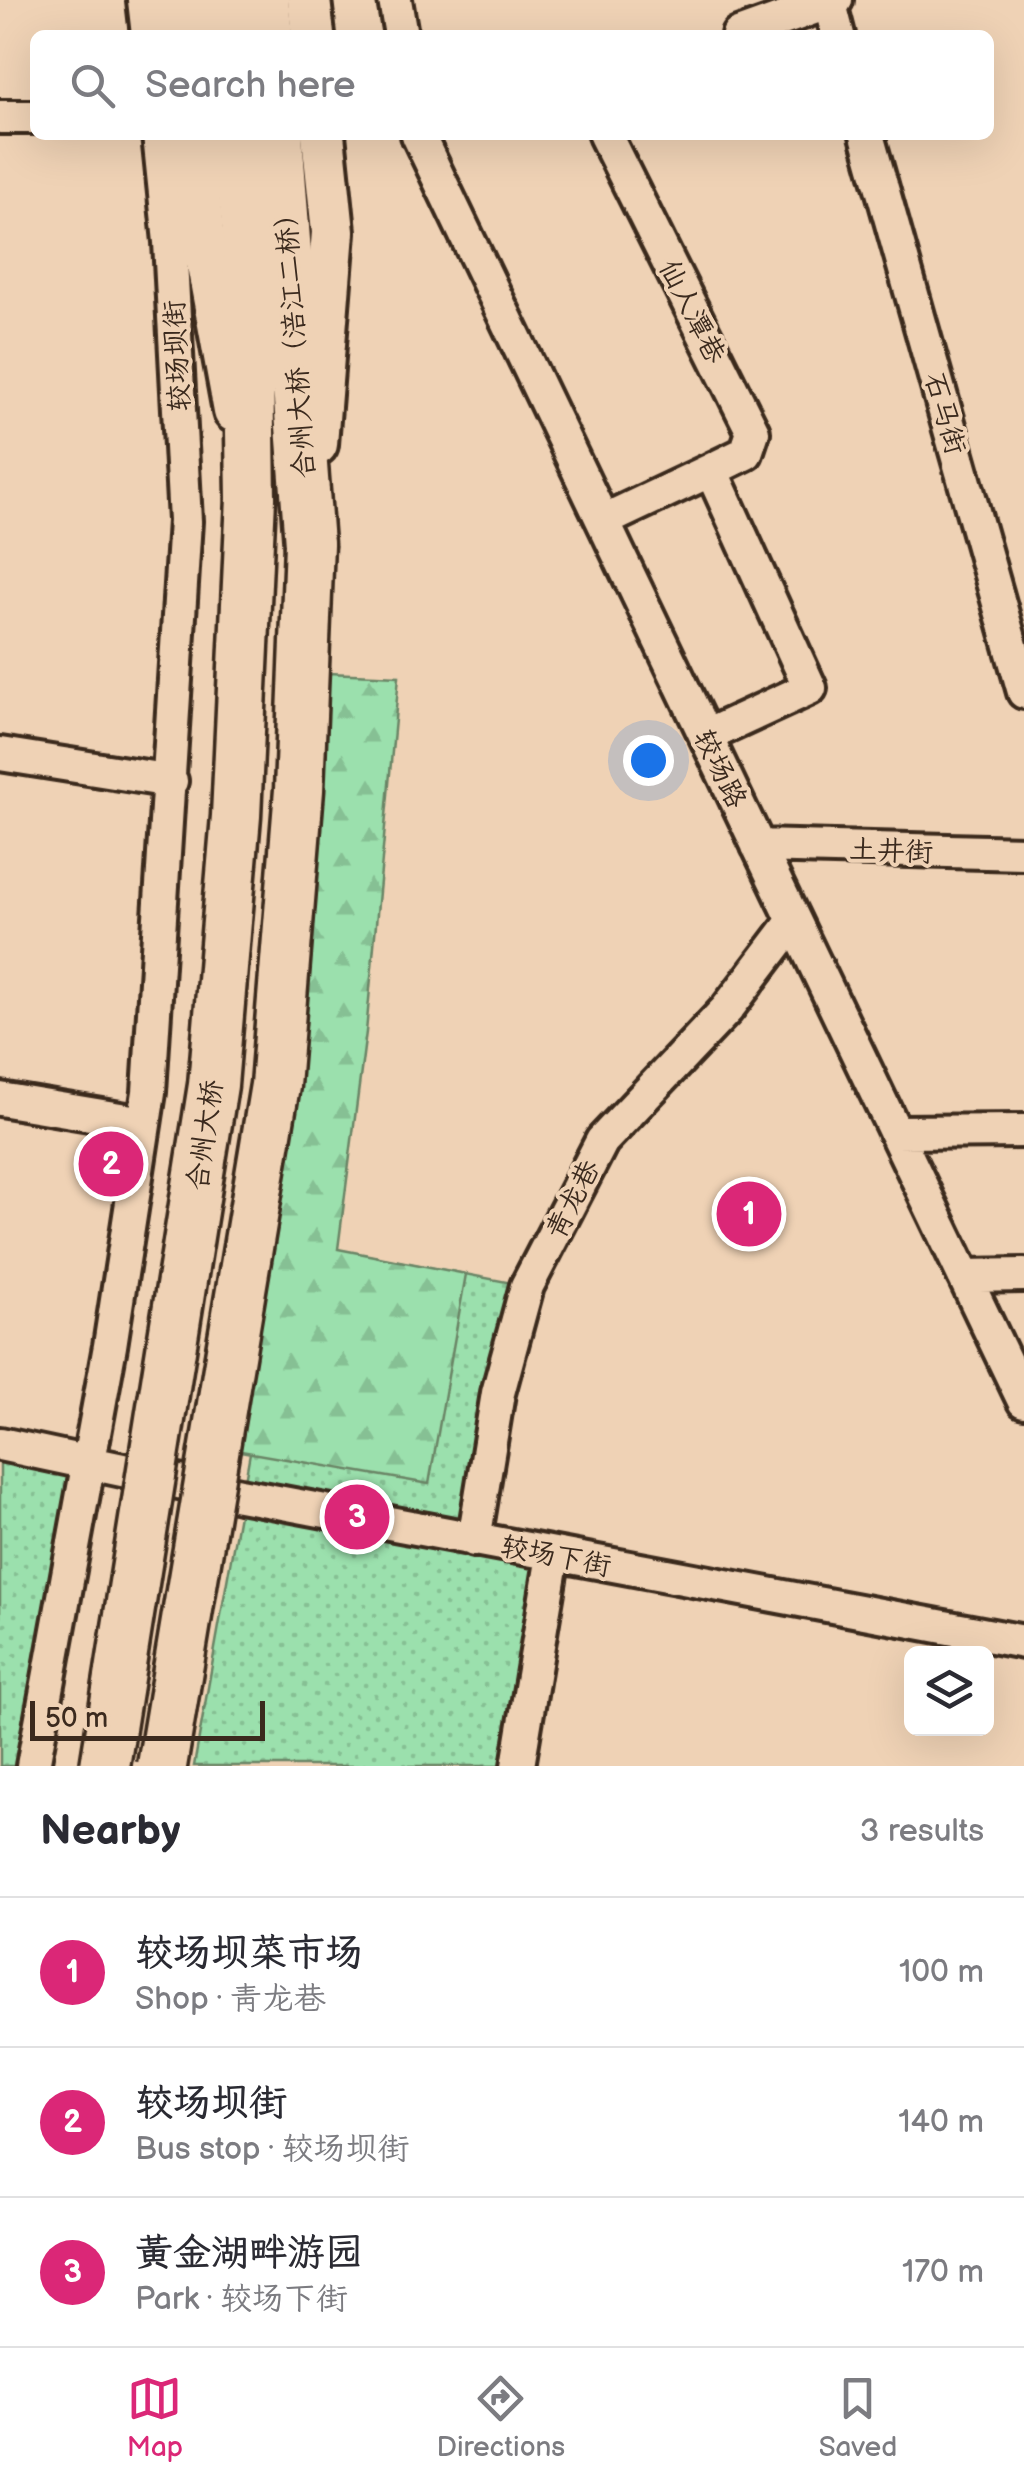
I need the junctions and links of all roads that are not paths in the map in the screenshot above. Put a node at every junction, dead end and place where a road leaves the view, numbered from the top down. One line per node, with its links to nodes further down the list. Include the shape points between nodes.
1 (144, 0): 8 (street)
2 (178, 0): 9 (main road)
3 (221, 0): 10 (highway)
4 (264, 0): 11 (highway)
5 (309, 0): 12 (main road)
6 (396, 0): 13 (street)
7 (831, 1): 14 (street); 15 (street)
8 (147, 30)
9 (181, 30)
10 (224, 30)
11 (267, 30)
12 (312, 30)
13 (399, 30)
14 (752, 30)
15 (837, 30)
16 (0, 117): 17 (street)
17 (30, 118)
18 (160, 140): 33 (street, 较场坝街, via 185,521)
19 (193, 140): 27 (main road, via 202,231)
20 (237, 140): 27 (highway, 合州大桥（涪江二桥）, via 247,234)
21 (278, 140): 29 (highway, 合州大桥（涪江二桥）)
22 (324, 140): 29 (main road, via 333,232)
23 (420, 140): 28 (street, 较场路)
24 (607, 140): 26 (street, 仙人潭巷, via 753,432 746,453)
25 (868, 140): 30 (street, 石马街)
26 (711, 470): 28 (street, 仙人潭巷); 31 (street, via 810,688)
27 (251, 498): 50 (highway, 合州大桥, bridge, via 236,816 213,1086)
28 (603, 521): 31 (street, 较场路)
29 (308, 544): 51 (highway, bridge, via 299,790 275,1085)
30 (1024, 692)
31 (706, 736): 34 (street, 较场路)
32 (0, 754): 33 (street)
33 (171, 780): 38 (street, 较场坝街)
34 (758, 846): 35 (street, 土井街); 36 (street, 较场路)
35 (1024, 853)
36 (794, 922): 39 (street, 较场路); 46 (street, 青龙巷, via 727,1009 602,1142 527,1286 498,1394)
37 (0, 1100): 38 (street)
38 (144, 1123): 45 (street, 较场坝街)
39 (895, 1132): 40 (street); 42 (street, 较场路)
40 (1024, 1132)
41 (1024, 1275): 42 (street)
42 (964, 1276): 43 (street, 较场路)
43 (1024, 1401)
44 (0, 1444): 45 (street, 较场下街)
45 (88, 1463): 46 (street, 较场下街); 49 (street, 较场坝街)
46 (474, 1540): 47 (street, 较场下街)
47 (553, 1555): 48 (street, 较场下街); 52 (street)
48 (1024, 1642)
49 (33, 1766)
50 (105, 1766)
51 (162, 1766)
52 (518, 1766)

